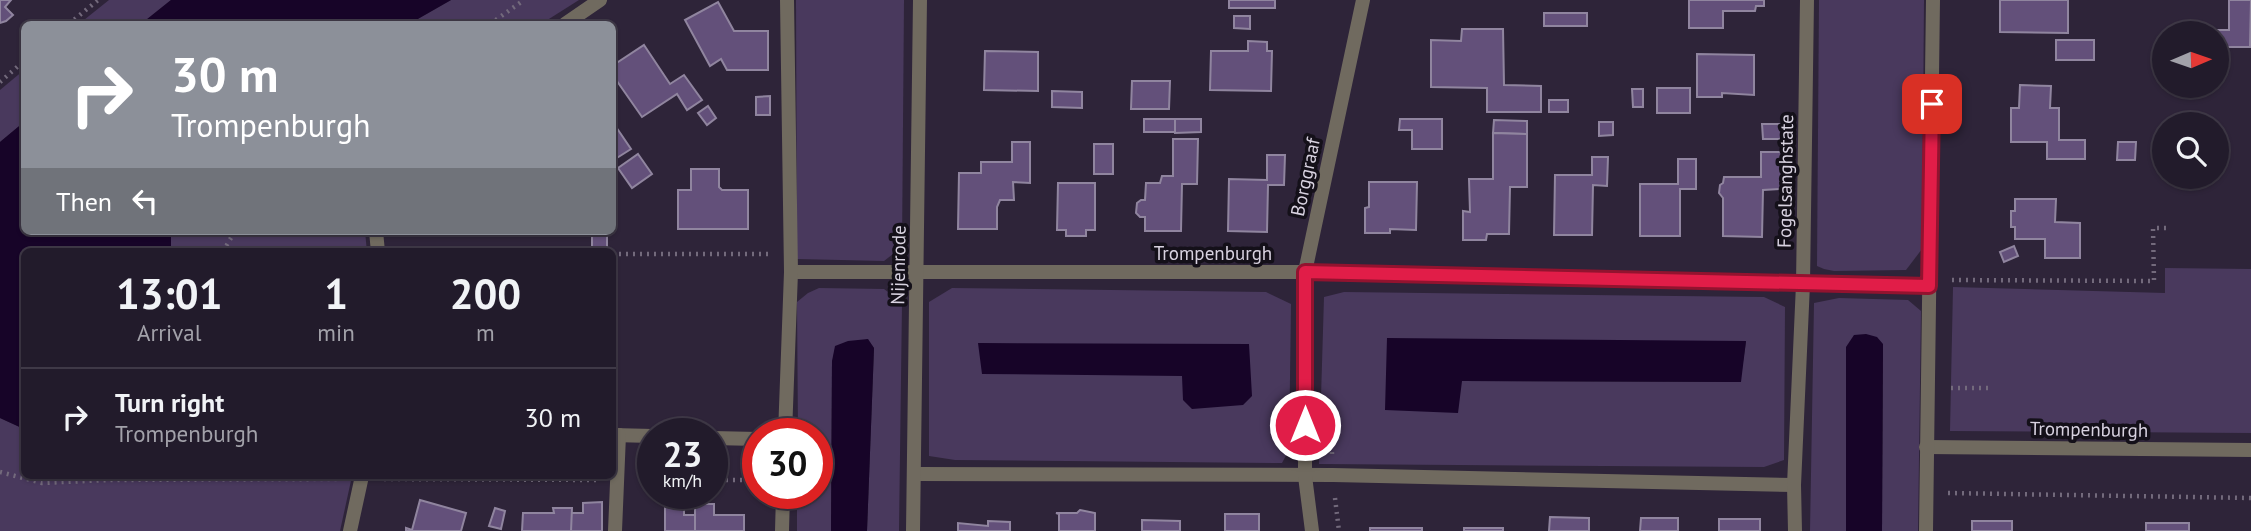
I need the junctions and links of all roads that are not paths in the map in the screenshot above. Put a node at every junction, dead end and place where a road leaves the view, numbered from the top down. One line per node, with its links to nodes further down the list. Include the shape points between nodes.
1 (600, 0): 7 (street)
2 (787, 0): 9 (street)
3 (920, 0): 8 (street, Nijenrode)
4 (1363, 0): 10 (street, Borggraaf)
5 (1807, 0): 11 (street, Fogelsanghstate)
6 (1934, 0): 12 (street)
7 (569, 21)
8 (917, 271): 9 (street, Trompenburgh); 10 (street, Trompenburgh); 18 (street, Nijenrode)
9 (791, 272): 13 (street)
10 (1305, 272): 11 (street, Trompenburgh); 19 (street, Borggraaf)
11 (1803, 284): 12 (street, Trompenburgh); 21 (street, Fogelsanghstate)
12 (1929, 286): 16 (street)
13 (786, 418)
14 (616, 435): 15 (street); 24 (street)
15 (637, 436)
16 (1926, 447): 17 (street, Trompenburgh); 29 (street)
17 (2251, 450)
18 (915, 474): 19 (street); 26 (street, Nijenrode)
19 (1305, 476): 21 (street); 27 (street, Borggraaf)
20 (362, 479): 23 (street)
21 (1794, 485): 28 (street, Fogelsanghstate)
22 (783, 509): 25 (street)
23 (350, 531)
24 (615, 531)
25 (782, 531)
26 (913, 531)
27 (1311, 531)
28 (1795, 531)
29 (1926, 531)

